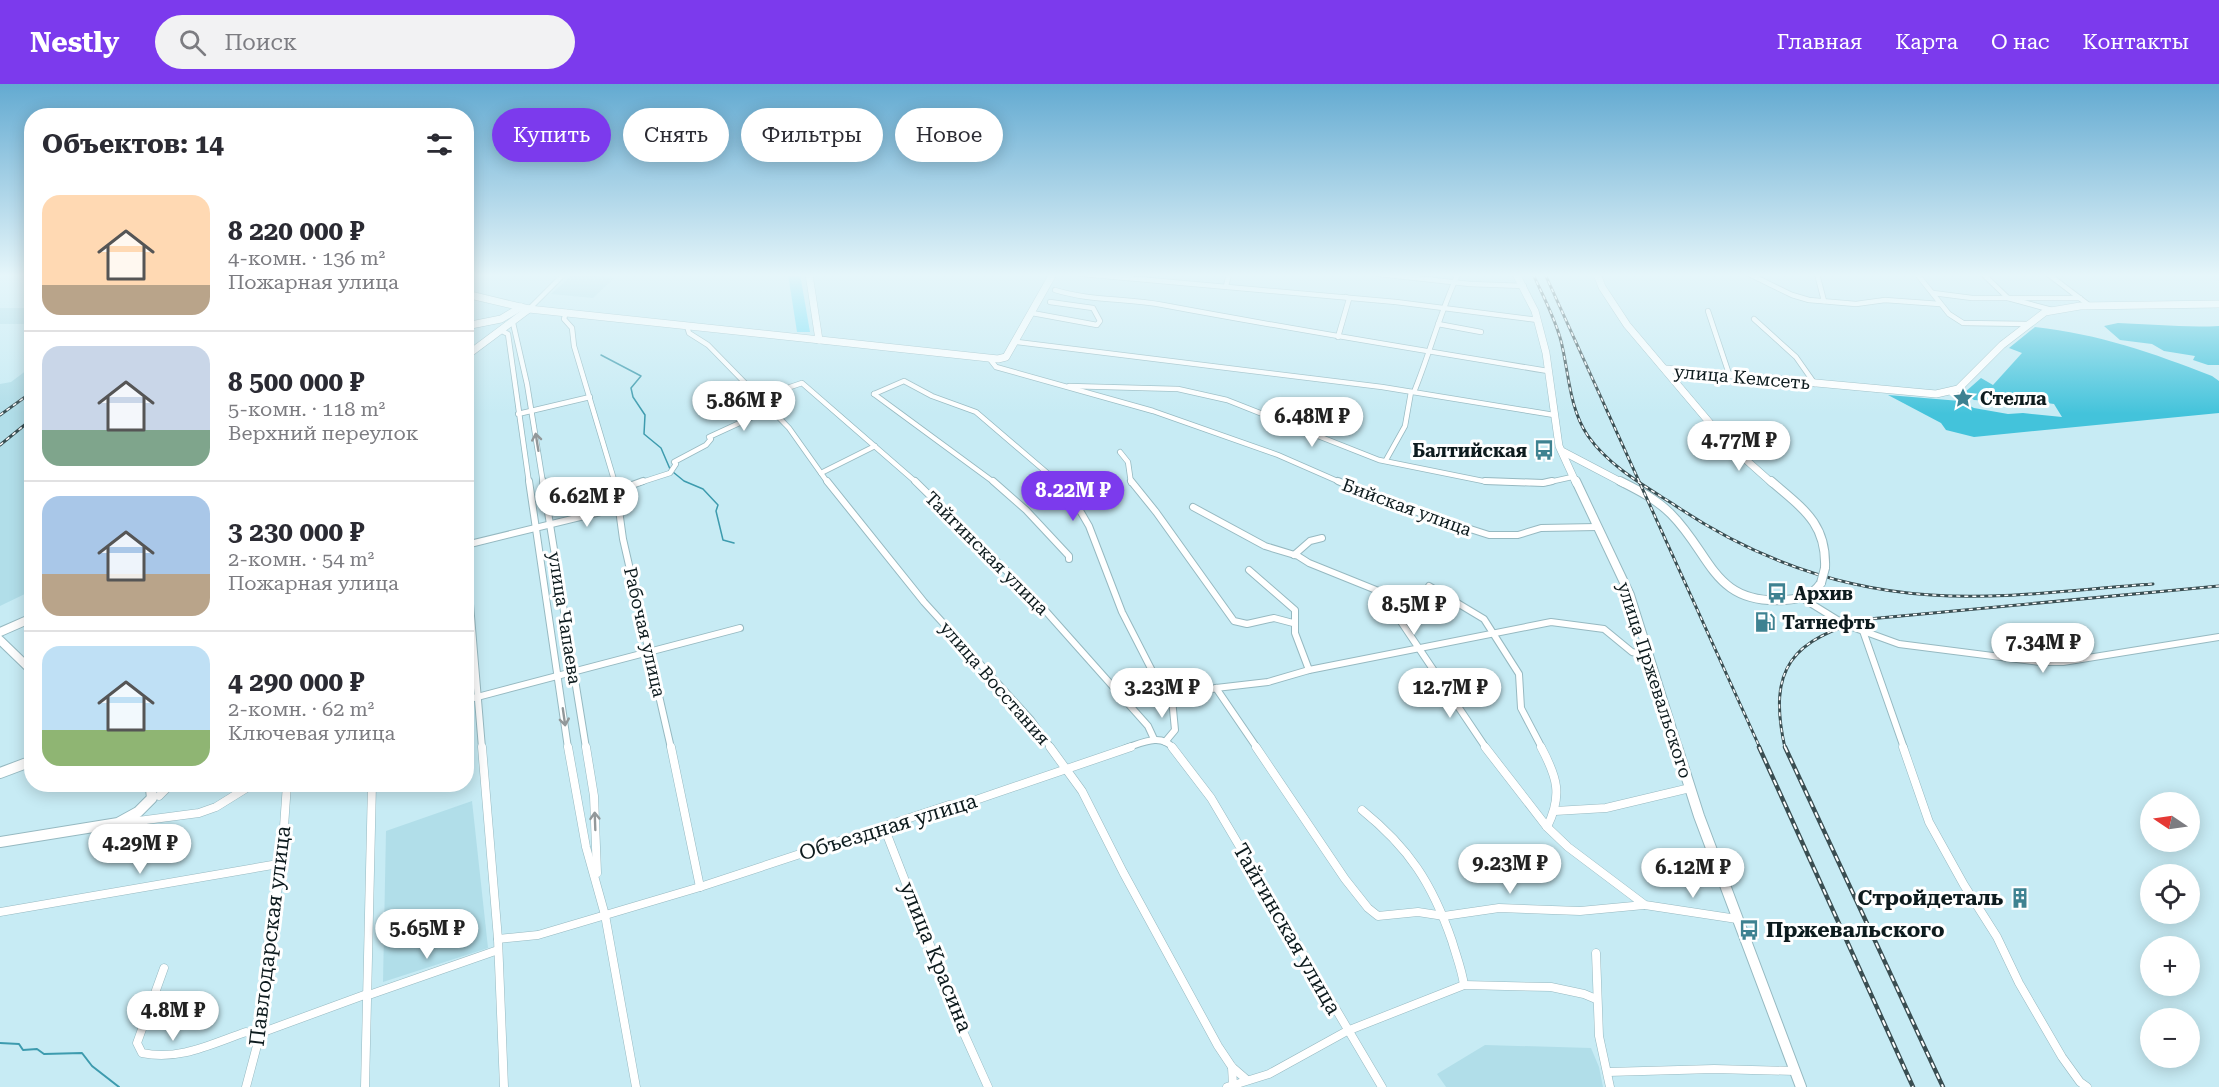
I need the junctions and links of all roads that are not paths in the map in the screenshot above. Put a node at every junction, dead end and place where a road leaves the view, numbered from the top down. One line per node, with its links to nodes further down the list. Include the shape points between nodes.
1 (1538, 320): 32 (street, улица Пржевальского)
2 (492, 321): 19 (street)
3 (516, 321): 18 (street)
4 (566, 321): 37 (street, Рабочая улица, via 572,327)
5 (642, 321): 22 (street)
6 (816, 321): 26 (street)
7 (1028, 321): 27 (street)
8 (1075, 321): 9 (street, via 1097,325)
9 (1100, 321)
10 (1238, 321): 25 (street)
11 (1343, 321): 25 (street)
12 (1439, 321): 20 (street)
13 (1624, 321): 31 (street)
14 (1711, 321): 33 (street)
15 (1756, 321): 35 (street, via 1781,341)
16 (1960, 321): 21 (street)
17 (2033, 321): 21 (street, улица Кемсеть)
18 (513, 323): 23 (street); 40 (street, улица Чапаева)
19 (474, 324)
20 (1438, 324): 24 (street); 29 (street)
21 (2029, 324): 35 (street, улица Кемсеть, via 1951,392 1917,394)
22 (687, 326): 26 (street); 38 (street, улица Восстания, via 689,333 708,345)
23 (502, 331): 28 (street); 41 (street, улица Чапаева, via 508,334)
24 (1481, 332)
25 (1338, 337): 29 (street)
26 (819, 340): 30 (street)
27 (1017, 342): 30 (street, via 1006,357); 36 (street)
28 (474, 350)
29 (1431, 351): 32 (street); 36 (street)
30 (989, 358): 34 (street, Бийская улица, via 996,368)
31 (1665, 369): 33 (street, улица Кемсеть); 61 (street, улица Кемсеть, bridge, via 1726,442 1805,511 1819,529 1826,548 1825,568 1815,591)
32 (1548, 371): 42 (street, улица Пржевальского)
33 (1729, 374): 35 (street, улица Кемсеть)
34 (1053, 384): 46 (street, Бийская улица, via 1178,389 1227,400 1335,445); 53 (street, Бийская улица, via 1153,411 1278,455 1364,495 1489,536 1518,535 1541,528)
35 (1815, 384)
36 (1412, 392): 42 (street); 46 (street, via 1406,426)
37 (590, 397): 40 (street); 49 (street, Рабочая улица)
38 (761, 397): 39 (street, улица Восстания); 43 (street, Тайгинская улица, via 802,383)
39 (772, 408): 47 (street, улица Восстания); 49 (street, via 710,438 706,445 674,462 670,473)
40 (532, 411): 41 (street); 52 (street, улица Чапаева, one-way to 40)
41 (518, 414): 54 (street, улица Чапаева)
42 (1554, 415): 44 (street, улица Пржевальского)
43 (875, 446): 47 (street); 82 (street, Тайгинская улица, via 1035,598 1148,726)
44 (1562, 451): 48 (street, улица Пржевальского); 61 (street, via 1665,508 1688,533 1718,578 1737,594 1759,600)
45 (1120, 452): 63 (street, via 1131,466 1132,486 1154,510 1234,621 1242,625 1270,619)
46 (1386, 460): 48 (street, Бийская улица, via 1482,481 1543,483)
47 (821, 473): 85 (street, улица Восстания, via 924,602 1030,720)
48 (1572, 477): 53 (street, улица Пржевальского)
49 (616, 491): 51 (street, Рабочая улица)
50 (1193, 507): 57 (street, via 1265,546)
51 (617, 508): 52 (street); 72 (street, Рабочая улица)
52 (550, 525): 54 (street); 76 (street, улица Чапаева)
53 (1597, 527): 73 (street, улица Пржевальского, via 1630,596)
54 (536, 529): 56 (street); 77 (street, улица Чапаева)
55 (1322, 538): 57 (street)
56 (474, 542)
57 (1294, 555): 70 (street, via 1380,592)
58 (1069, 559): 81 (street, via 1019,502 874,394 904,381 976,412 1053,475 1089,526 1122,612 1164,694)
59 (1249, 570): 63 (street, via 1295,610)
60 (1429, 586): 66 (street, via 1484,619)
61 (1802, 598): 67 (street)
62 (24, 622): 65 (street)
63 (1293, 623): 75 (street)
64 (740, 628): 72 (street)
65 (0, 632)
66 (1493, 633): 70 (street); 73 (street, via 1551,622 1587,625 1604,629 1632,652); 93 (street, via 1519,674 1521,708 1551,765 1557,783)
67 (1866, 633): 68 (street, via 1914,647 2040,662 2063,662); 128 (street, via 1929,822 2062,1057)
68 (2219, 638)
69 (0, 640): 74 (street)
70 (1418, 648): 75 (street); 96 (street, via 1470,727)
71 (474, 650): 79 (street)
72 (648, 653): 76 (street); 100 (street, Рабочая улица, via 668,728)
73 (1649, 656): 87 (street, улица Пржевальского)
74 (24, 663)
75 (1310, 670): 78 (street, via 1255,685)
76 (574, 672): 77 (street); 99 (street, улица Чапаева, one-way to 76, via 594,796)
77 (559, 676): 79 (street); 99 (street, улица Чапаева, one-way to 99, via 571,769 586,847)
78 (1216, 688): 81 (street); 104 (street, via 1368,908 1378,916 1418,912)
79 (478, 697): 80 (street); 106 (street)
80 (474, 698)
81 (1172, 701): 83 (street, via 1175,730)
82 (1154, 739): 83 (street); 85 (street, Объездная улица)
83 (1167, 742): 113 (street, Тайгинская улица, via 1210,798)
84 (24, 764): 86 (street)
85 (1066, 769): 95 (street, Объездная улица); 115 (street, улица Восстания, via 1082,791)
86 (0, 773)
87 (1690, 788): 93 (street, via 1606,808); 105 (street, улица Пржевальского)
88 (152, 792): 94 (street, via 152,798 138,812)
89 (240, 792): 94 (street, via 199,813)
90 (286, 792): 98 (street, Павлодарская улица)
91 (372, 792): 111 (street)
92 (1362, 810): 104 (street, via 1409,851 1430,882)
93 (1555, 811): 96 (street)
94 (118, 823): 97 (street)
95 (884, 827): 100 (street, Объездная улица); 124 (street, улица Красина, via 948,998)
96 (1547, 827): 101 (street)
97 (0, 842)
98 (284, 862): 102 (street); 114 (street, Павлодарская улица, via 270,924)
99 (597, 880): 103 (street, улица Чапаева)
100 (700, 887): 103 (street, Объездная улица)
101 (1644, 905): 104 (street, via 1580,911 1499,908); 105 (street)
102 (0, 912)
103 (605, 915): 106 (street, Объездная улица, via 538,935); 123 (street, улица Чапаева)
104 (1444, 916): 110 (street)
105 (1738, 919): 116 (street, улица Пржевальского)
106 (498, 939): 107 (street)
107 (498, 950): 111 (street); 122 (street)
108 (1596, 953): 112 (street)
109 (164, 968): 114 (street, via 137,1043 142,1053 181,1055 246,1032)
110 (1464, 985): 112 (street, via 1586,993); 113 (street)
111 (366, 995): 114 (street, via 266,1030); 121 (street)
112 (1596, 999): 117 (street, via 1599,1036)
113 (1347, 1031): 118 (street, via 1269,1074); 125 (street, Тайгинская улица)
114 (259, 1038): 120 (street, Павлодарская улица)
115 (1232, 1067): 118 (street, улица Восстания); 119 (street)
116 (1795, 1071): 117 (street); 127 (street, улица Пржевальского)
117 (1608, 1072): 126 (street)
118 (1247, 1080): 119 (street)
119 (1230, 1086)
120 (246, 1087)
121 (365, 1087)
122 (504, 1087)
123 (636, 1087)
124 (988, 1087)
125 (1382, 1087)
126 (1610, 1087)
127 (1801, 1087)
128 (2087, 1087)

